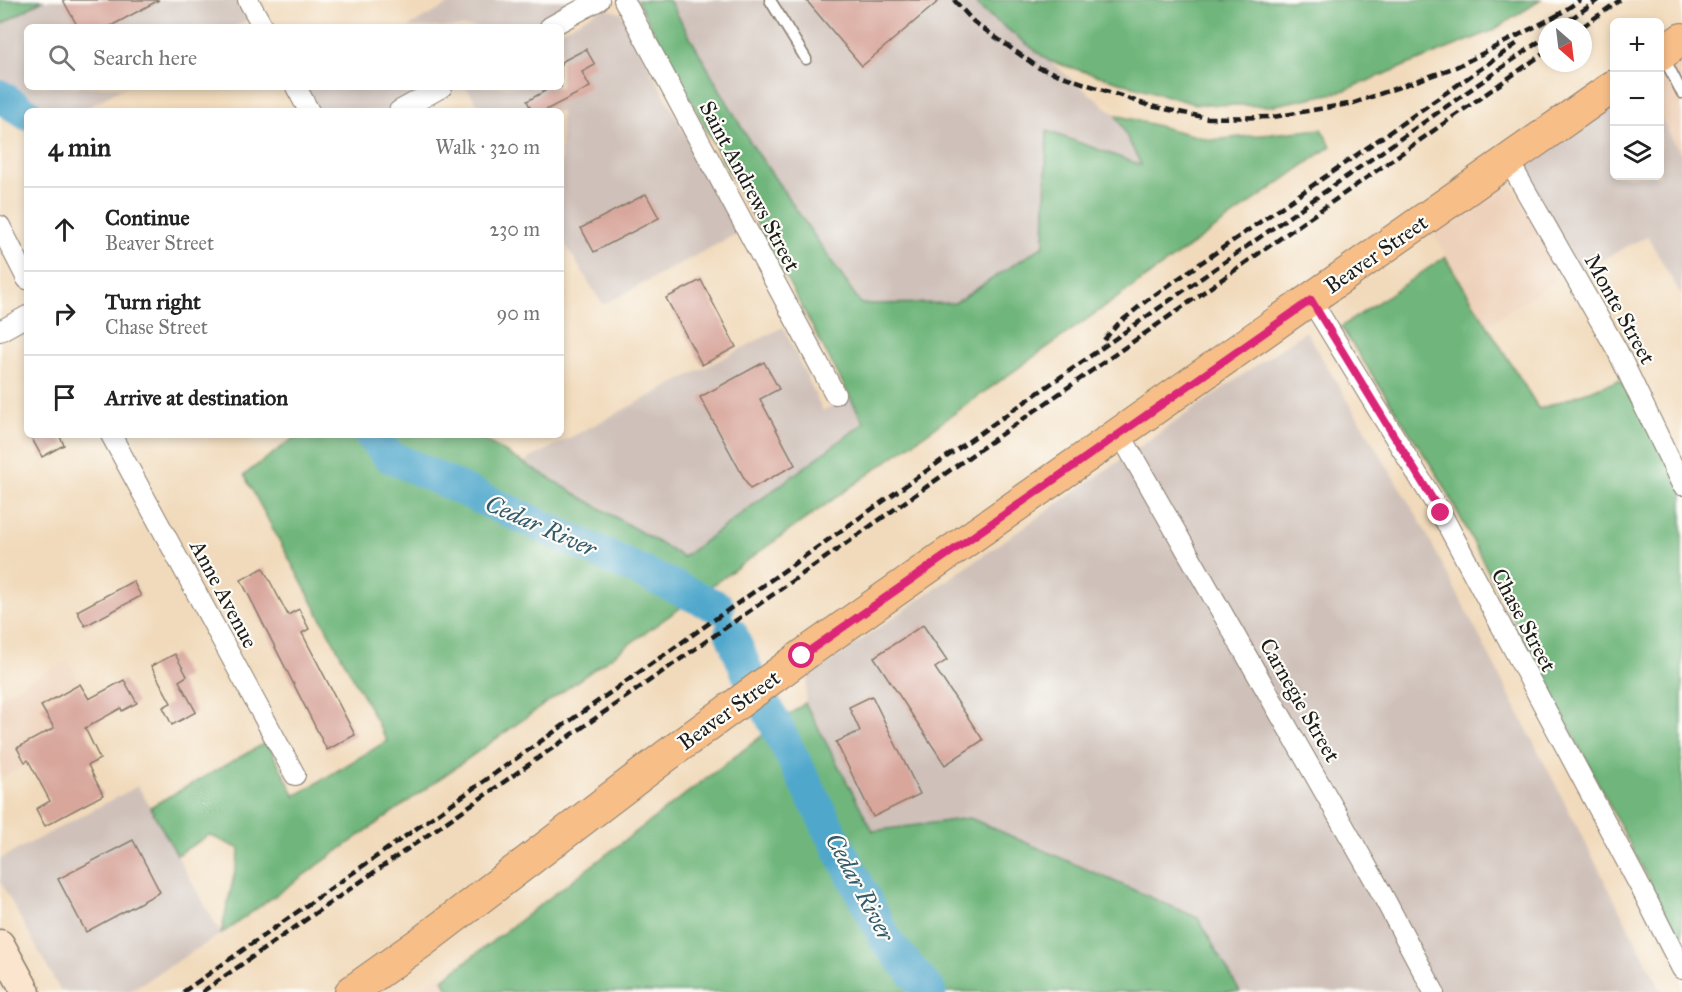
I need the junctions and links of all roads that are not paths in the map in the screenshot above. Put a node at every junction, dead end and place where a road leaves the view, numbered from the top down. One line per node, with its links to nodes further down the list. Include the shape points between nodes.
1 (248, 0): 5 (street)
2 (599, 0): 6 (street)
3 (624, 0): 21 (street, Saint Andrews Street)
4 (770, 0): 8 (lane)
5 (261, 24)
6 (555, 24)
7 (1668, 49): 12 (lane)
8 (806, 59)
9 (1610, 89): 15 (main road, Beaver Street)
10 (298, 90): 13 (street)
11 (437, 90): 14 (street)
12 (1682, 93)
13 (307, 108)
14 (404, 108)
15 (1508, 160): 18 (main road, Beaver Street); 24 (street, Monte Street, via 1617,350)
16 (0, 226): 17 (street)
17 (24, 273)
18 (1311, 300): 22 (main road, Beaver Street); 27 (street, Chase Street, via 1441,513)
19 (24, 318): 20 (street)
20 (0, 331)
21 (835, 394)
22 (1120, 434): 28 (main road, Beaver Street, via 802,656); 30 (street, Carnegie Street, via 1374,879)
23 (113, 438): 25 (street, Anne Avenue)
24 (1682, 485)
25 (295, 775)
26 (0, 944): 29 (main road)
27 (1682, 969)
28 (353, 991)
29 (26, 992)
30 (1434, 992)

